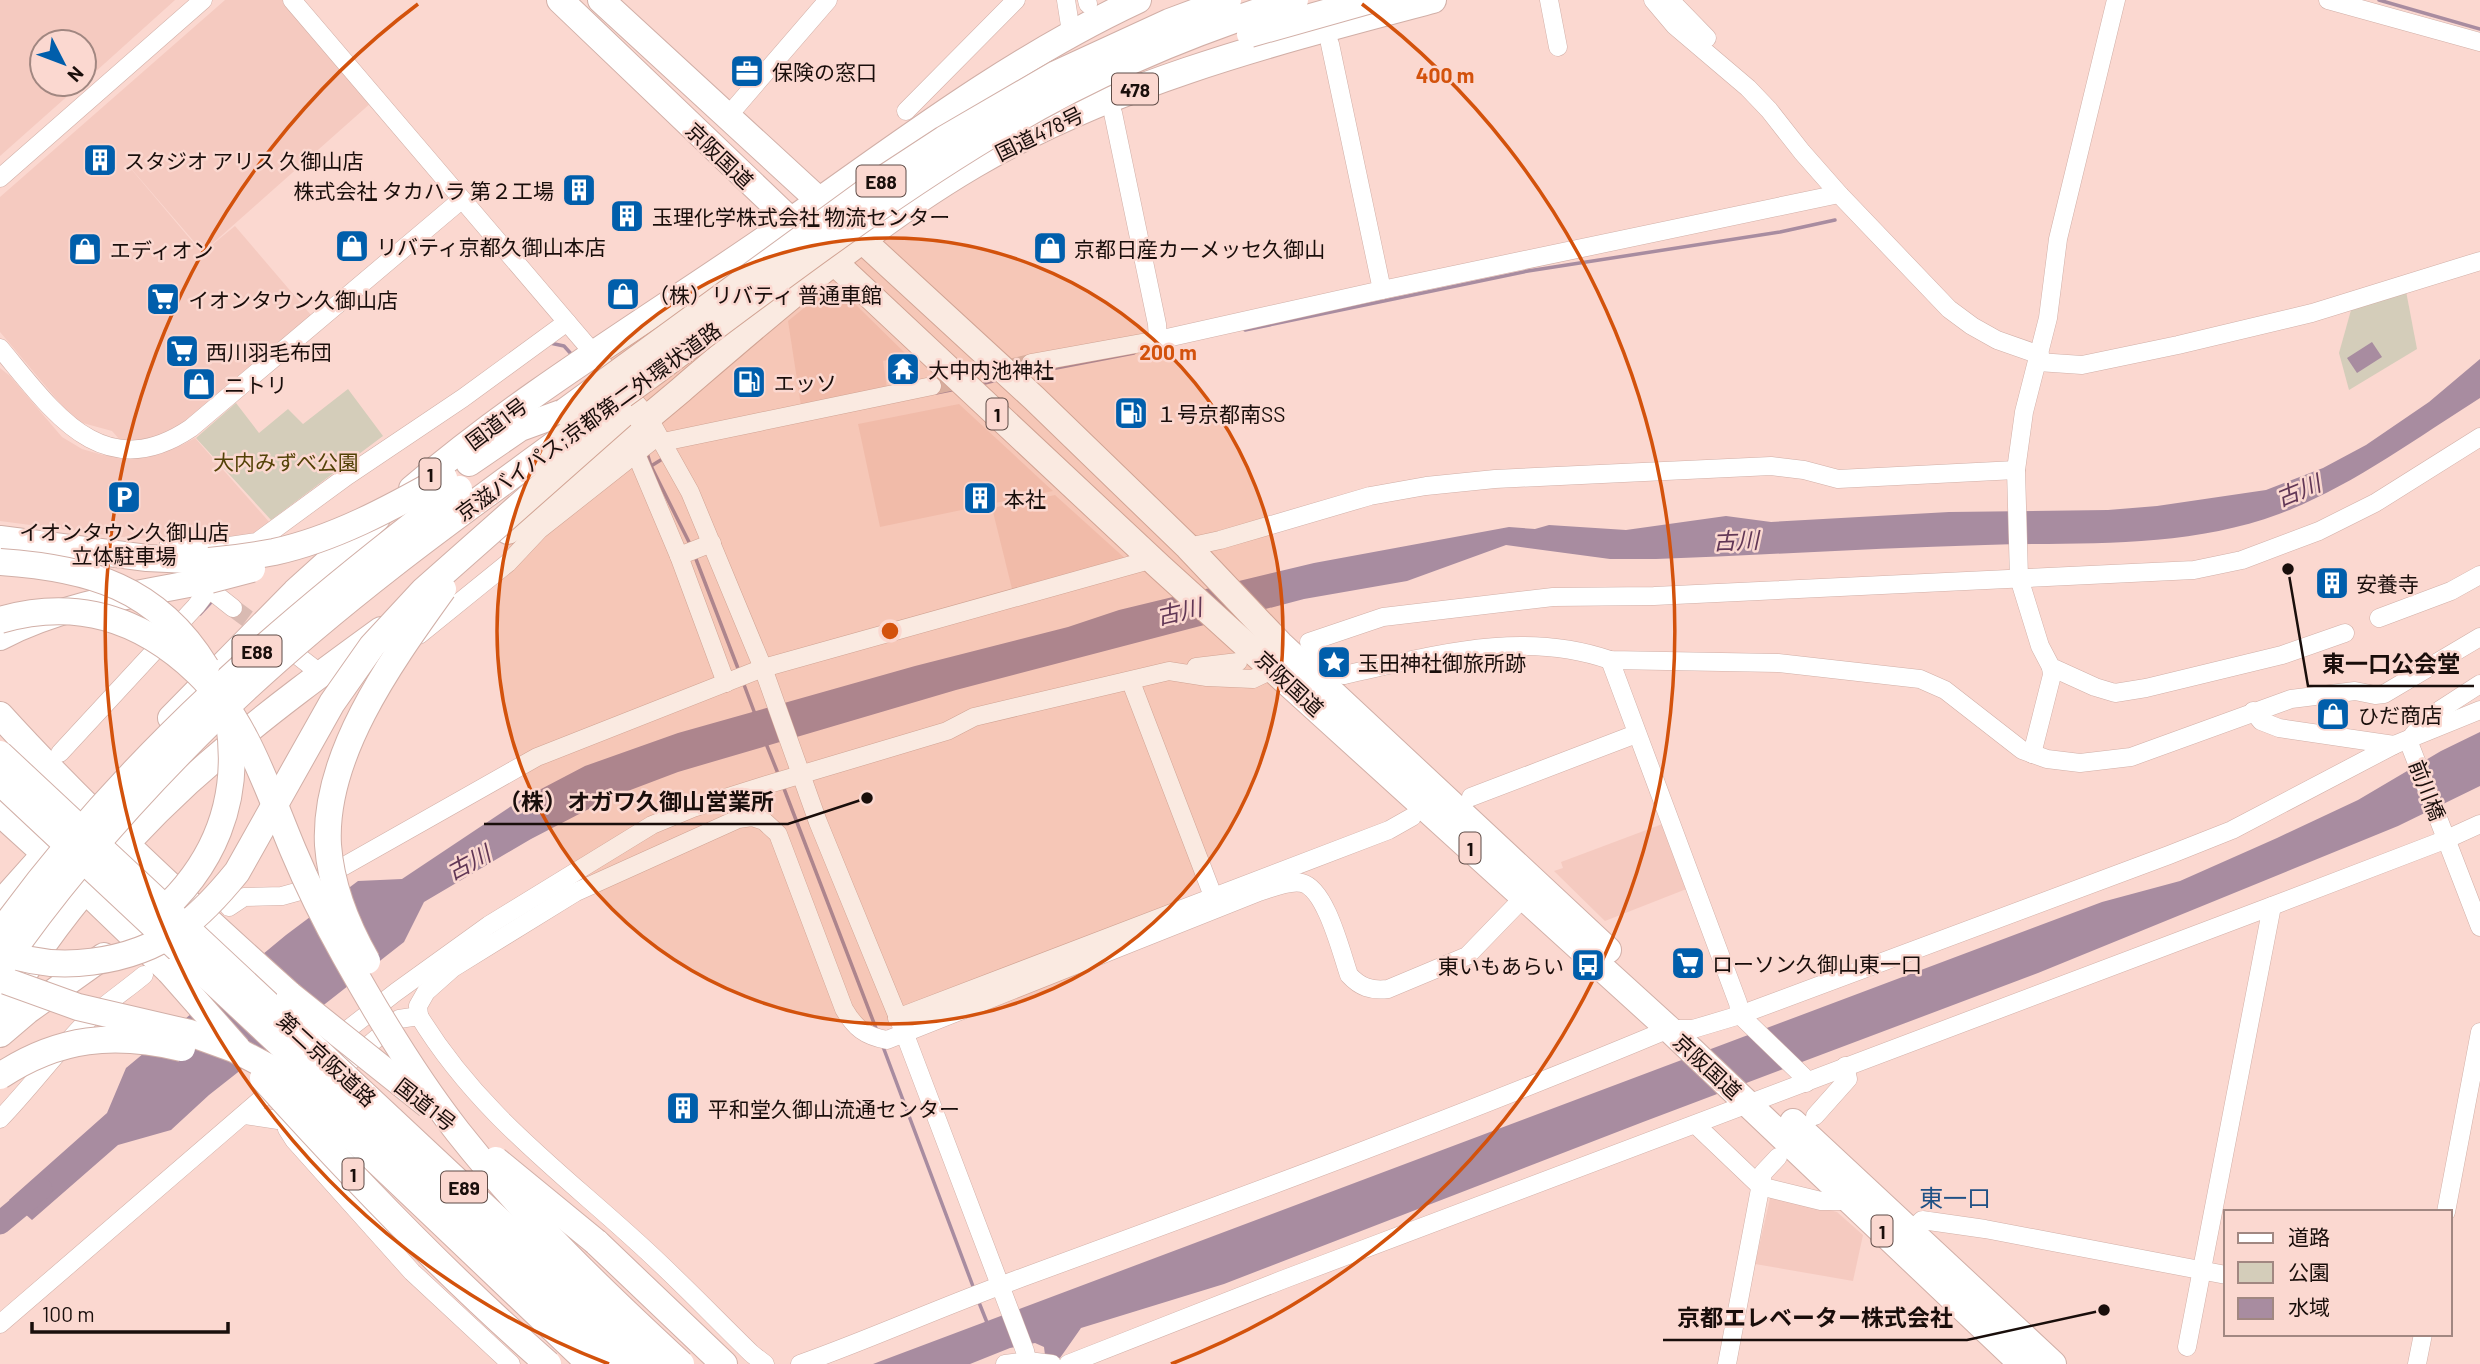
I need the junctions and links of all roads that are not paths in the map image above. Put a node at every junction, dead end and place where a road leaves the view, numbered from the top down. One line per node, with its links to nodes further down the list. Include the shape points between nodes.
1 (203, 0): 27 (street)
2 (292, 0): 29 (street)
3 (559, 0): 31 (highway, 京阪国道 / 1)
4 (601, 0): 26 (highway, 京阪国道 / 1)
5 (1016, 0): 25 (street)
6 (1066, 0): 19 (street)
7 (1138, 0): 19 (highway)
8 (1189, 0): 19 (highway)
9 (1228, 0): 44 (highway, 京滋バイパス;京都第二外環状道路 / E88, bridge, via 1078,64 944,139)
10 (1295, 0): 33 (highway, 京滋バイパス;京都第二外環状道路 / E88, bridge, via 1170,44 1062,94 953,158)
11 (1371, 0): 24 (highway, bridge, via 1202,52)
12 (1433, 0): 20 (highway, 国道478号 / 478)
13 (1549, 0): 22 (street)
14 (1653, 0): 23 (street, via 1675,26)
15 (1670, 0): 23 (street, via 1727,54)
16 (2116, 0): 40 (street, via 2058,239)
17 (2328, 0): 21 (street)
18 (827, 1): 26 (street)
19 (1077, 38): 30 (highway, via 997,77)
20 (1323, 38): 24 (highway, 国道478号 / 478, via 1206,63); 35 (street, via 1331,100 1341,99)
21 (2480, 42)
22 (1558, 47)
23 (1724, 66): 28 (street, via 1769,110)
24 (1115, 105): 32 (highway, 国道478号 / 478, via 1027,137 975,164); 37 (street, via 1130,158 1123,166)
25 (906, 111)
26 (728, 116): 30 (highway, 京阪国道 / 1)
27 (0, 178)
28 (1839, 194): 35 (street); 40 (street, via 1949,309 1997,341)
29 (461, 200): 36 (street); 38 (street, via 191,428 158,445 116,448 73,430)
30 (819, 200): 31 (highway, 国道1号 / 1); 32 (highway, 京阪国道 / 1)
31 (789, 221): 33 (highway, 京阪国道 / 1); 39 (highway, 国道1号 / 1)
32 (863, 240): 33 (highway, 国道1号 / 1); 55 (highway, 京阪国道 / 1)
33 (830, 253): 42 (highway, 京阪国道 / 1); 45 (highway, 国道1号 / 1); 50 (highway, bridge, via 640,400); 100 (highway, 京滋バイパス;京都第二外環状道路 / E88, bridge, via 472,506 335,612 220,713)
34 (2480, 261): 40 (street, via 2312,313 2178,345 2082,365)
35 (1382, 290): 37 (street)
36 (566, 322): 39 (street); 54 (street, via 257,542)
37 (1158, 340): 41 (street)
38 (0, 348)
39 (593, 354): 45 (street); 94 (highway, 国道1号 / 1, via 470,443 348,543 243,644)
40 (2039, 358): 48 (street, via 2024,412)
41 (1031, 363)
42 (937, 374): 43 (street); 43 (street); 58 (highway, 京阪国道 / 1)
43 (891, 395): 45 (street)
44 (564, 412): 49 (highway, bridge, via 520,428); 100 (highway, 京滋バイパス;京都第二外環状道路 / E88, bridge, via 389,542 259,649 155,749)
45 (656, 432): 47 (street); 53 (street); 99 (highway, 国道1号 / 1, via 255,725 188,782)
46 (2480, 437): 59 (street, via 2364,508 2319,531 2242,560 2194,570)
47 (636, 454): 56 (street); 81 (street, via 348,693)
48 (2016, 474): 55 (street, via 1838,479 1771,466 1426,486 1370,496); 59 (street)
49 (413, 495): 52 (highway, bridge, via 308,542 275,552 209,561 147,558); 67 (highway, bridge, via 327,541 265,565 50,615)
50 (516, 509): 110 (highway, bridge, via 423,591 372,646 332,703 237,872 193,918 163,939 110,958 49,962); 153 (highway, bridge, via 443,589 362,718 338,771 332,797 328,820 331,865 363,956 444,1085 487,1143)
51 (0, 527): 54 (street, via 153,546)
52 (0, 539)
53 (712, 543): 56 (street); 76 (street)
54 (216, 548): 61 (street, via 216,572)
55 (1192, 551): 71 (highway, 京阪国道 / 1)
56 (679, 556): 78 (street)
57 (0, 562): 120 (highway, bridge, via 98,578 160,611 180,629 208,669 220,693 233,745 222,824 186,886 140,930)
58 (1156, 563): 71 (highway, 京阪国道 / 1); 76 (street)
59 (2020, 574): 63 (street, via 1654,596 1553,597); 73 (street, via 2040,646)
60 (2480, 575): 64 (street)
61 (209, 589): 62 (street); 87 (street)
62 (233, 608)
63 (1393, 617): 69 (street, via 1386,626); 80 (street, via 1309,642)
64 (2379, 618)
65 (0, 620): 153 (highway, bridge, via 52,610 110,619 157,639 218,694 246,740 321,911 420,1079 525,1211)
66 (2345, 633): 73 (street, via 2282,655 2128,692 2107,691)
67 (0, 637)
68 (2480, 637): 83 (street, via 2384,694 2316,695)
69 (1316, 644)
70 (289, 649): 74 (street)
71 (1262, 656): 75 (street); 75 (street, via 1254,679); 80 (highway, 京阪国道 / 1); 104 (highway, 京阪国道 / 1)
72 (1610, 660): 80 (street, via 1553,646 1486,646); 85 (street); 89 (street, via 1778,663 1920,679 1945,690 2011,744)
73 (2051, 667): 89 (street)
74 (316, 670)
75 (1169, 671): 77 (street)
76 (764, 672): 78 (street); 91 (street)
77 (1131, 682): 91 (street, via 974,717 947,731); 103 (street)
78 (726, 683): 107 (street, via 537,757 300,891 244,897)
79 (2480, 684): 86 (street, via 2429,717)
80 (1344, 688): 121 (highway, 京阪国道 / 1)
81 (342, 689)
82 (2480, 710): 86 (street)
83 (2253, 711): 86 (street, via 2261,721 2279,728); 89 (street, via 2114,761 2080,763)
84 (0, 715): 94 (highway, 国道1号)
85 (1636, 734): 93 (street); 117 (street)
86 (2405, 745): 98 (street, 前川橋); 117 (street, via 2232,830)
87 (60, 753)
88 (0, 754): 152 (highway, 第二京阪道路 / E89, bridge)
89 (2032, 754)
90 (0, 767): 100 (highway)
91 (800, 771): 114 (street, via 652,825 489,925); 118 (street)
92 (0, 782): 151 (highway, 第二京阪道路 / E89, bridge)
93 (1471, 797)
94 (89, 806): 99 (highway, 国道1号); 100 (highway, 国道1号 / 1); 100 (highway, via 93,847)
95 (0, 813): 101 (highway, 1)
96 (1412, 817): 103 (street, via 1389,830)
97 (2480, 824): 98 (street)
98 (2445, 835): 106 (street); 108 (street, 前川橋)
99 (128, 844): 100 (highway, 国道1号 / 1); 154 (highway, 国道1号, bridge, via 290,995 596,1242)
100 (85, 847): 101 (highway, 国道1号 / 1); 102 (highway, 国道1号 / 1); 102 (highway, via 78,850); 109 (highway, E88, bridge, via 50,869); 111 (highway, E88, bridge); 132 (highway, bridge, via 194,954)
101 (45, 854): 102 (highway, 1); 105 (highway, 国道1号 / 1)
102 (86, 891): 112 (highway, 1); 115 (highway, 国道1号 / 1)
103 (1213, 896): 118 (street)
104 (1524, 897): 118 (street, via 1467,956 1388,989 1366,988 1349,975 1315,889 1292,882); 121 (highway, 京阪国道 / 1)
105 (0, 904)
106 (2272, 906): 122 (street); 138 (street)
107 (229, 907)
108 (2480, 927)
109 (0, 933)
110 (0, 950)
111 (0, 969)
112 (157, 974): 128 (street, via 89,1019); 132 (highway, 1, bridge, via 256,1070)
113 (0, 977): 150 (highway, bridge, via 55,1000 190,1033 272,1069 339,1125)
114 (408, 983): 116 (street); 126 (street)
115 (0, 1014)
116 (411, 1017): 118 (street, via 426,992 453,968 548,908 697,836 752,817 778,834 854,1026 887,1040); 129 (street); 135 (street, via 494,1114)
117 (1743, 1018): 121 (street); 124 (street)
118 (901, 1025): 140 (street)
119 (2480, 1032): 136 (street)
120 (0, 1034)
121 (1687, 1035): 125 (highway, 京阪国道 / 1); 140 (street, via 1527,1088)
122 (1845, 1066): 124 (street); 127 (street, via 1848,1079)
123 (0, 1076): 149 (highway, bridge, via 46,1051 96,1040 166,1045 212,1058 291,1105 485,1287)
124 (1805, 1079): 125 (street)
125 (1755, 1098): 130 (street); 134 (highway, 京阪国道 / 1); 137 (highway, 京阪国道 / 1)
126 (245, 1115): 129 (street); 141 (street)
127 (1815, 1116)
128 (0, 1119)
129 (285, 1121): 143 (street, via 294,1140 412,1272)
130 (1696, 1125): 133 (street); 158 (street)
131 (1778, 1157): 133 (street, via 1763,1173)
132 (340, 1161): 148 (highway, 1, bridge, via 479,1304)
133 (1760, 1186): 134 (street, via 1821,1201); 159 (street)
134 (1851, 1201): 160 (highway, 京阪国道 / 1)
135 (601, 1210): 143 (street); 155 (street)
136 (2446, 1210)
137 (1912, 1231): 138 (street, via 1922,1220); 161 (highway, 京阪国道 / 1)
138 (2202, 1271): 139 (street); 144 (street)
139 (2224, 1275)
140 (1000, 1286): 145 (street); 146 (street)
141 (0, 1325)
142 (2423, 1336): 162 (street)
143 (483, 1337): 147 (street)
144 (2187, 1347)
145 (831, 1359): 156 (street)
146 (1033, 1360): 157 (street)
147 (511, 1364)
148 (548, 1364)
149 (577, 1364)
150 (590, 1364)
151 (622, 1364)
152 (653, 1364)
153 (681, 1364)
154 (724, 1364)
155 (765, 1364)
156 (800, 1364)
157 (1005, 1364)
158 (1069, 1364)
159 (1727, 1364)
160 (2022, 1364)
161 (2053, 1364)
162 (2417, 1364)

